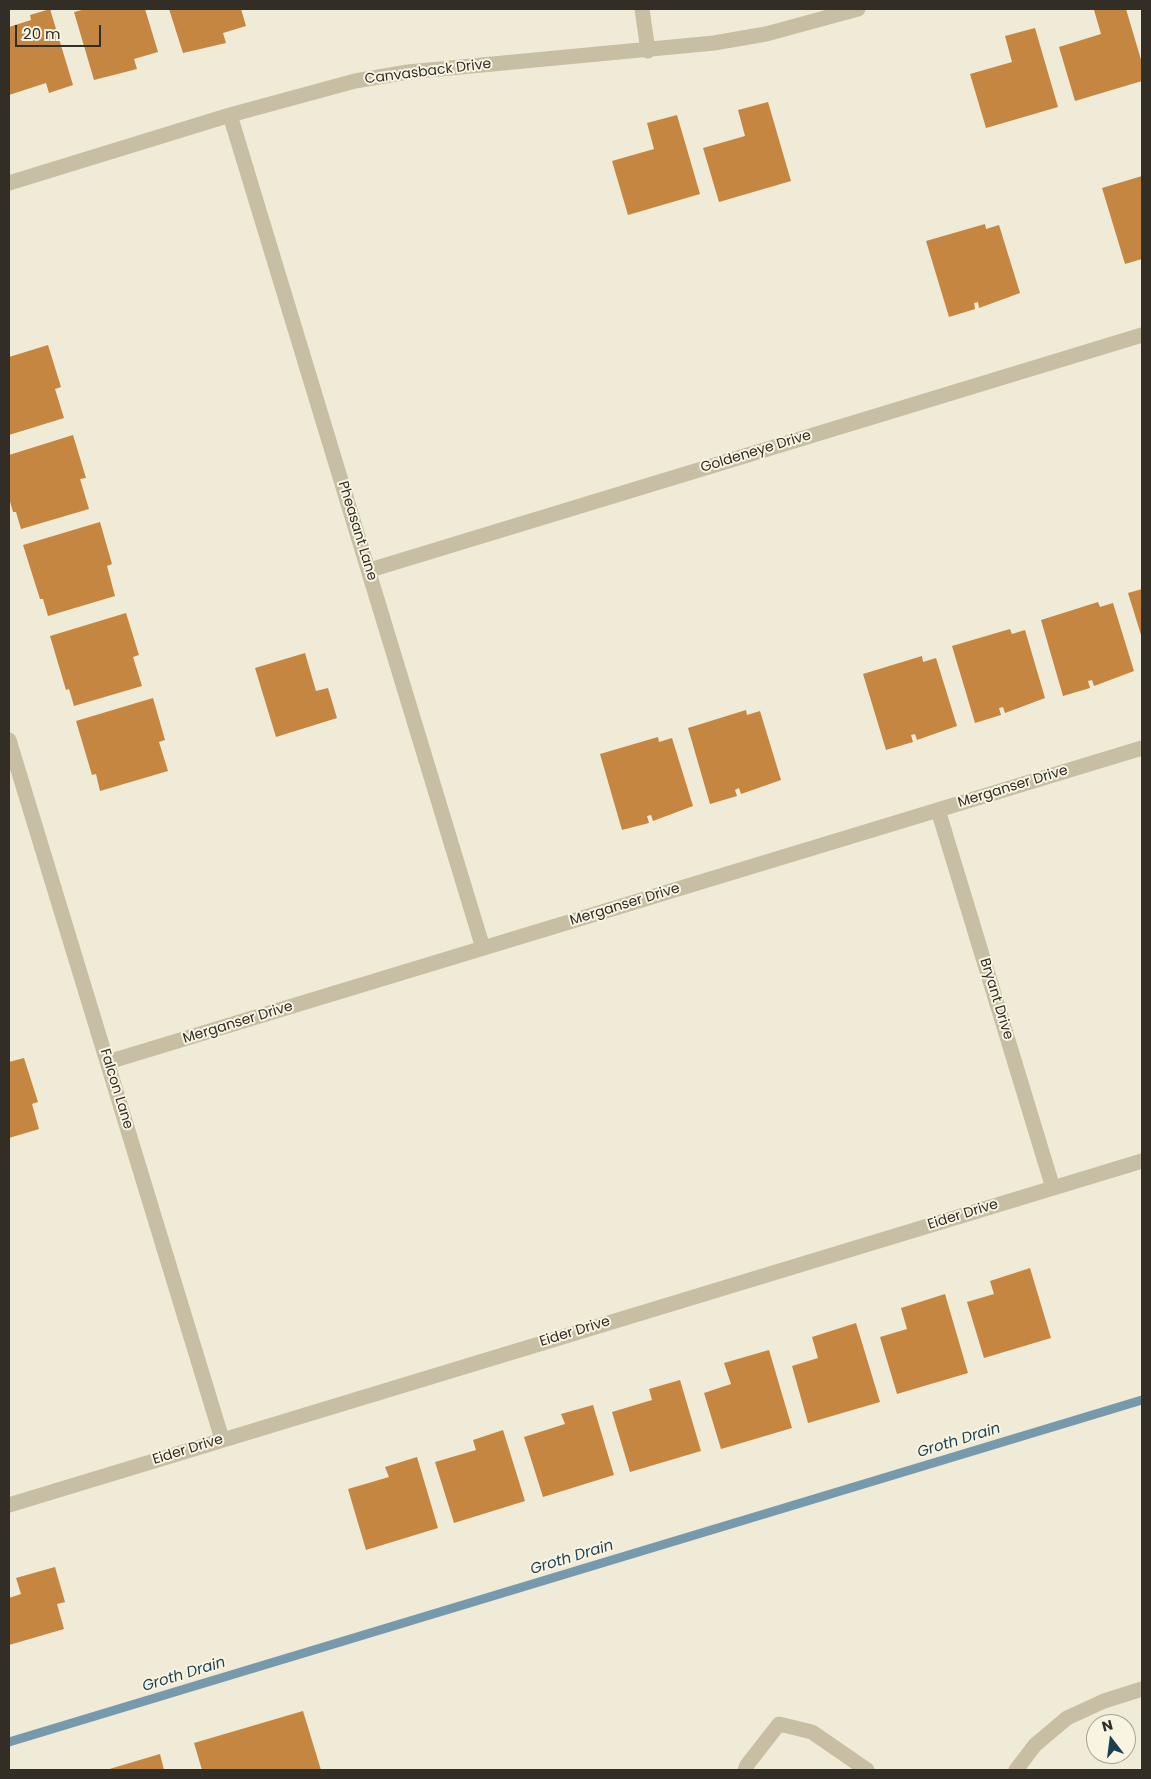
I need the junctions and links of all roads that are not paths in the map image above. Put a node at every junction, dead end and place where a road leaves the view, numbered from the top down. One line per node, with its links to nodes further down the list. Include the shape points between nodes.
1 (642, 9): 3 (street)
2 (858, 9): 3 (street, Canvasback Drive, via 766,34)
3 (648, 51): 4 (street, Canvasback Drive, via 408,72 355,81)
4 (230, 115): 5 (street, Canvasback Drive); 7 (street, Pheasant Lane)
5 (9, 183)
6 (1142, 335): 7 (street, Goldeneye Drive)
7 (370, 570): 11 (street, Pheasant Lane)
8 (9, 740): 12 (street, Falcon Lane)
9 (1142, 748): 10 (street, Merganser Drive)
10 (938, 810): 11 (street, Merganser Drive); 14 (street, Bryant Drive)
11 (483, 948): 12 (street, Merganser Drive)
12 (108, 1062): 15 (street, Falcon Lane)
13 (1142, 1161): 14 (street, Eider Drive)
14 (1053, 1188): 15 (street, Eider Drive)
15 (222, 1439): 16 (street, Eider Drive)
16 (9, 1505)
17 (1142, 1689): 20 (street, via 1104,1701 1067,1718 1035,1745)
18 (745, 1770): 19 (street, via 779,1724 812,1732)
19 (867, 1770)
20 (1016, 1770)

